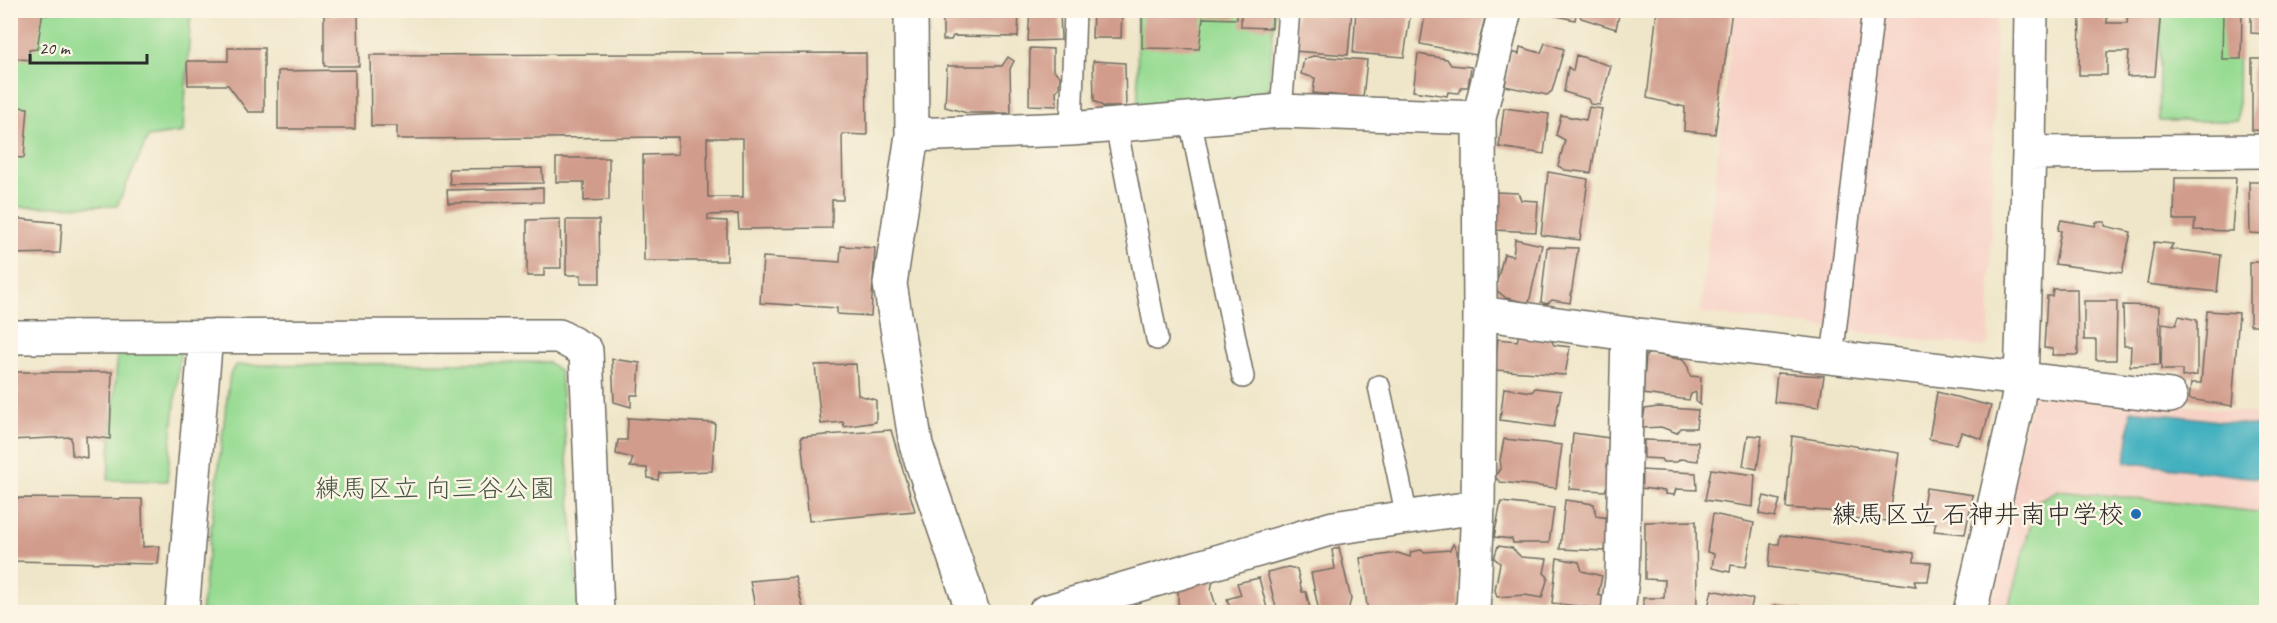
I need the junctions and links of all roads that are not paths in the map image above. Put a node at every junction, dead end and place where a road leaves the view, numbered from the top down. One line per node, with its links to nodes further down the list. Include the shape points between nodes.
1 (911, 10): 12 (street)
2 (1075, 10): 11 (lane)
3 (1289, 10): 7 (lane)
4 (1505, 10): 8 (street)
5 (1873, 10): 20 (lane)
6 (2031, 10): 14 (street)
7 (1281, 111): 8 (street); 9 (street)
8 (1479, 118): 15 (street)
9 (1190, 119): 10 (street); 21 (lane)
10 (1116, 125): 11 (street); 19 (lane)
11 (1071, 129): 12 (street)
12 (912, 135): 29 (street, via 890,284 916,445)
13 (2266, 151): 14 (street)
14 (2029, 153): 22 (street)
15 (1480, 313): 16 (street); 25 (street)
16 (1628, 334): 20 (street); 32 (street)
17 (206, 336): 18 (street); 27 (street); 28 (street, via 559,336 586,351)
18 (10, 337)
19 (1158, 339)
20 (1832, 358): 22 (street)
21 (1243, 377)
22 (2021, 380): 24 (street); 33 (street)
23 (1379, 386): 26 (lane)
24 (2170, 396)
25 (1478, 507): 26 (street); 31 (street)
26 (1407, 517): 30 (street, via 1333,528)
27 (182, 612)
28 (597, 612)
29 (973, 612)
30 (1045, 612)
31 (1473, 612)
32 (1618, 612)
33 (1971, 612)

